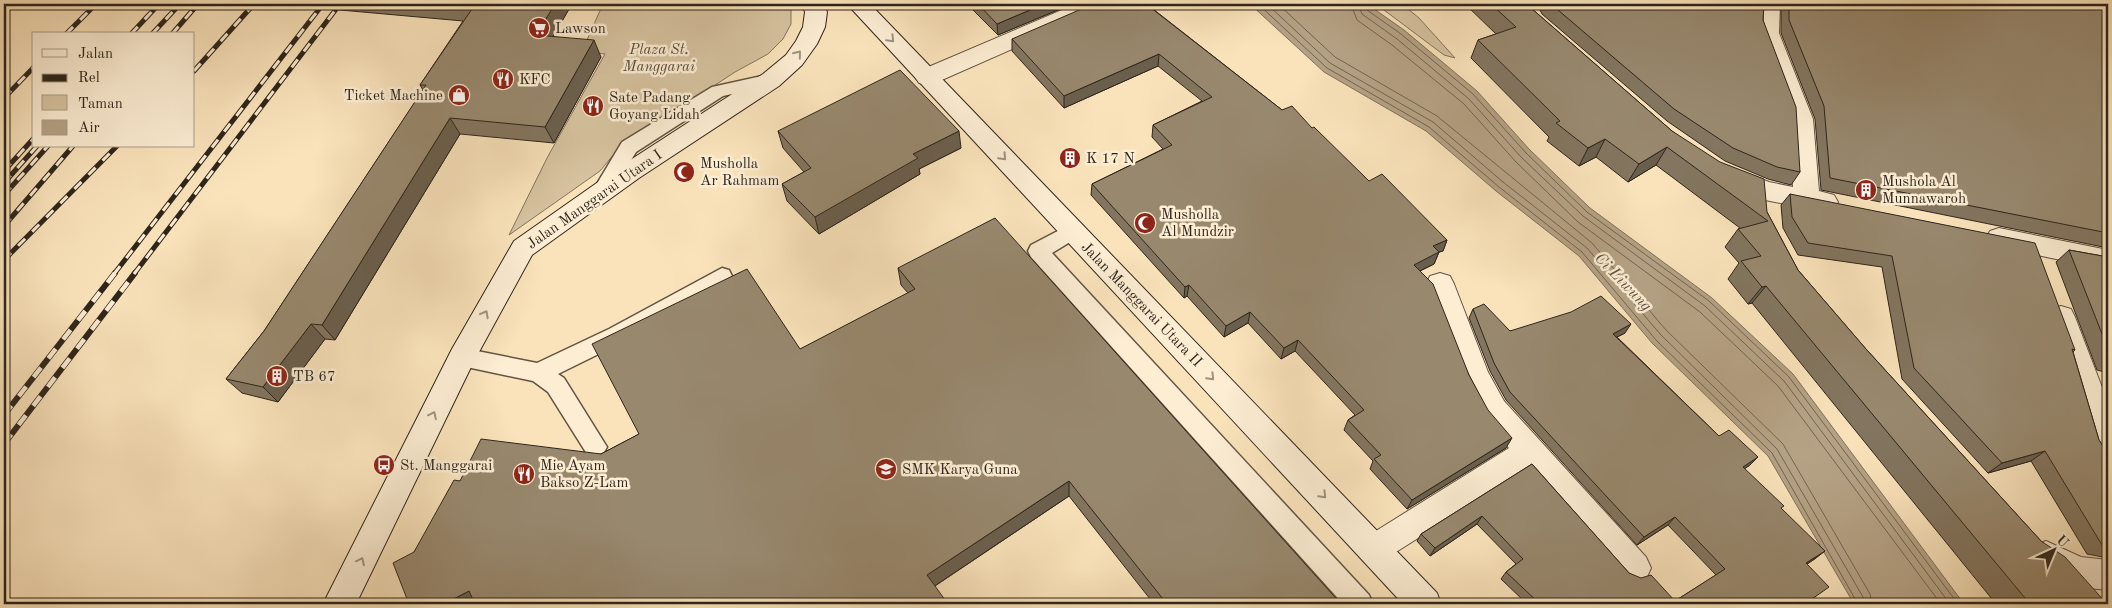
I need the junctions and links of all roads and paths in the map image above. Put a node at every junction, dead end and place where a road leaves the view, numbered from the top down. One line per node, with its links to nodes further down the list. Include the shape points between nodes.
1 (812, 4): 17 (street, Jalan Manggarai Utara I, one-way to 1, via 523,248 771,80 794,60 806,44 814,27 816,12)
2 (858, 4): 5 (street, Jalan Manggarai Utara II, one-way to 5)
3 (1095, 4): 5 (street)
4 (1768, 4): 8 (street, via 1768,33 1801,119)
5 (927, 77): 11 (street, Jalan Manggarai Utara II, one-way to 11)
6 (1710, 167): 7 (street)
7 (1765, 191): 8 (street); 10 (street)
8 (1807, 198): 9 (street)
9 (1845, 206)
10 (1767, 220)
11 (1073, 231): 23 (street, Jalan Manggarai Utara II, one-way to 23); 27 (lane, via 1038,251)
12 (1977, 234): 13 (street)
13 (2034, 245): 14 (street); 19 (street)
14 (2108, 260)
15 (722, 276): 18 (lane, via 617,335)
16 (1440, 284): 21 (street, via 1485,395 1508,428)
17 (462, 357): 18 (lane); 26 (street, Jalan Manggarai Utara I, one-way to 17)
18 (539, 373): 20 (lane, via 556,385)
19 (2108, 441)
20 (595, 447)
21 (1532, 450): 23 (street); 24 (street)
22 (2024, 537): 25 (street, via 2064,566 2078,572)
23 (1374, 549): 28 (street, Jalan Manggarai Utara II)
24 (1635, 568)
25 (2108, 575)
26 (339, 604)
27 (1360, 604)
28 (1425, 604)

